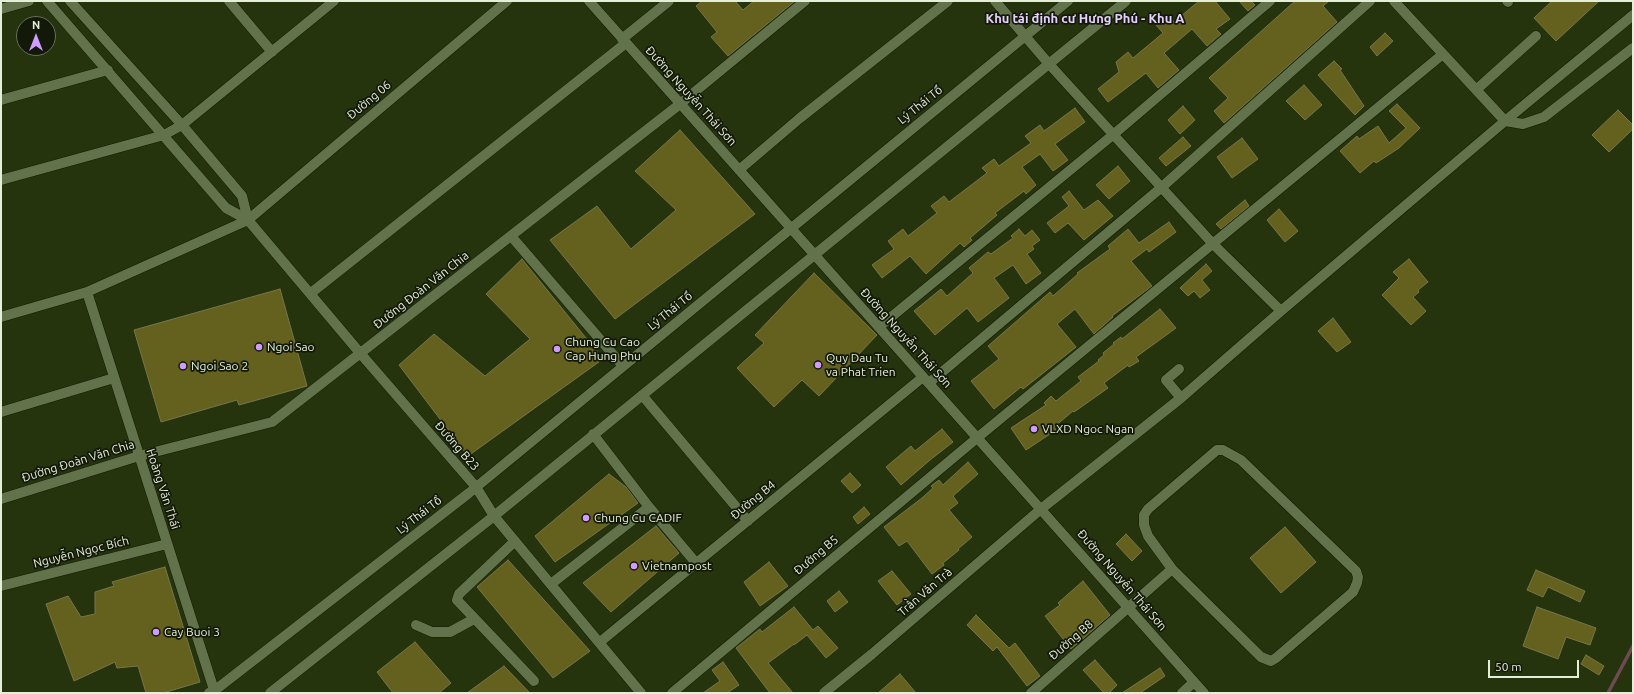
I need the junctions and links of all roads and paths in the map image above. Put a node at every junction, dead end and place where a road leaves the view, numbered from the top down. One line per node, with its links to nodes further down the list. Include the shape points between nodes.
1 (29, 1): 17 (street)
2 (47, 1): 26 (street)
3 (70, 1): 31 (street)
4 (229, 1): 23 (street)
5 (334, 1): 23 (street)
6 (507, 1): 37 (street, Đường 06)
7 (589, 1): 21 (street, Đường Nguyễn Thái Sơn)
8 (669, 1): 21 (street)
9 (805, 1): 29 (street, Đường Đoàn Văn Chia)
10 (948, 1): 34 (street, via 800,118)
11 (995, 1): 19 (street)
12 (1068, 1): 19 (street, Lý Thái Tổ)
13 (1126, 1): 25 (street)
14 (1270, 1): 32 (street)
15 (1370, 1): 36 (street, Đường B4)
16 (1394, 1): 24 (street)
17 (1, 9)
18 (1633, 16): 30 (street, Trần Văn Trà)
19 (1025, 35): 25 (street); 38 (street, Lý Thái Tổ)
20 (1536, 36): 27 (street)
21 (624, 41): 29 (street, Đường Nguyễn Thái Sơn); 43 (street)
22 (1633, 48): 30 (street, via 1544,117 1523,124)
23 (272, 52): 31 (street)
24 (1443, 54): 27 (street); 40 (street, Đường B5)
25 (1049, 64): 32 (street); 41 (street)
26 (108, 70): 28 (street); 33 (street)
27 (1476, 90): 30 (street)
28 (1, 100)
29 (680, 104): 34 (street, Đường Nguyễn Thái Sơn); 39 (street, Đường Đoàn Văn Chia)
30 (1505, 121): 44 (street, Trần Văn Trà)
31 (182, 125): 33 (street); 37 (street, via 242,196)
32 (1114, 134): 36 (street); 46 (street)
33 (164, 135): 35 (street); 37 (street, via 226,208)
34 (739, 170): 38 (street, Đường Nguyễn Thái Sơn)
35 (1, 180)
36 (1162, 187): 40 (street); 51 (street, Đường B4)
37 (248, 220): 42 (street, Đường 06); 43 (street, Đường B23)
38 (791, 228): 41 (street, Đường Nguyễn Thái Sơn); 48 (street, Lý Thái Tổ)
39 (511, 236): 47 (street, Đường Đoàn Văn Chia); 48 (street)
40 (1213, 244): 44 (street); 56 (street, Đường B5)
41 (815, 255): 46 (street, Đường Nguyễn Thái Sơn); 52 (street)
42 (87, 292): 45 (street, Đường 06); 50 (street, Hoàng Văn Thái)
43 (310, 293): 47 (street, Đường B23)
44 (1281, 311): 53 (street, Trần Văn Trà)
45 (1, 317)
46 (879, 327): 51 (street, Đường Nguyễn Thái Sơn)
47 (360, 353): 57 (street, Đường Đoàn Văn Chia, via 272,422); 58 (street, Đường B23)
48 (623, 366): 58 (street, Lý Thái Tổ)
49 (1179, 369): 53 (street, via 1166,380)
50 (114, 378): 54 (street); 57 (street, Hoàng Văn Thái)
51 (926, 380): 56 (street, Đường Nguyễn Thái Sơn); 63 (street, Đường B4)
52 (642, 395): 55 (street); 63 (street)
53 (1181, 398): 61 (street, Trần Văn Trà)
54 (1, 412)
55 (593, 434): 60 (street); 62 (street)
56 (977, 438): 61 (street, Đường Nguyễn Thái Sơn); 79 (street, Đường B5)
57 (139, 456): 59 (street, Đường Đoàn Văn Chia); 65 (street, Hoàng Văn Thái)
58 (476, 487): 62 (street, Đường B23); 76 (street, Lý Thái Tổ)
59 (1, 499)
60 (649, 506): 66 (street); 68 (street)
61 (1041, 509): 70 (street, Đường Nguyễn Thái Sơn); 80 (street, Trần Văn Trà)
62 (494, 516): 64 (street, Đường B23); 77 (street)
63 (748, 521): 66 (street, Đường B4)
64 (515, 541): 68 (street, Đường B23); 71 (street, via 457,597 458,602)
65 (167, 544): 69 (street, Nguyễn Ngọc Bích); 76 (street, Hoàng Văn Thái)
66 (696, 563): 73 (street, Đường B4)
67 (1172, 569): 67 (street, via 1261,657 1271,660 1353,592 1358,577 1356,571 1241,460 1223,450 1217,450 1210,455 1144,515 1148,536); 70 (street, Đường B8)
68 (551, 584): 73 (street, Đường B23)
69 (1, 586)
70 (1128, 607): 75 (street, Đường Nguyễn Thái Sơn); 81 (street, Đường B8)
71 (474, 619): 72 (street, via 450,632 432,632); 74 (street)
72 (416, 625)
73 (600, 642): 78 (street, Đường B23)
74 (534, 681)
75 (1194, 682): 82 (street); 83 (street, Đường Nguyễn Thái Sơn)
76 (212, 692)
77 (270, 693)
78 (641, 693)
79 (672, 693)
80 (824, 693)
81 (1031, 693)
82 (1182, 693)
83 (1204, 693)

